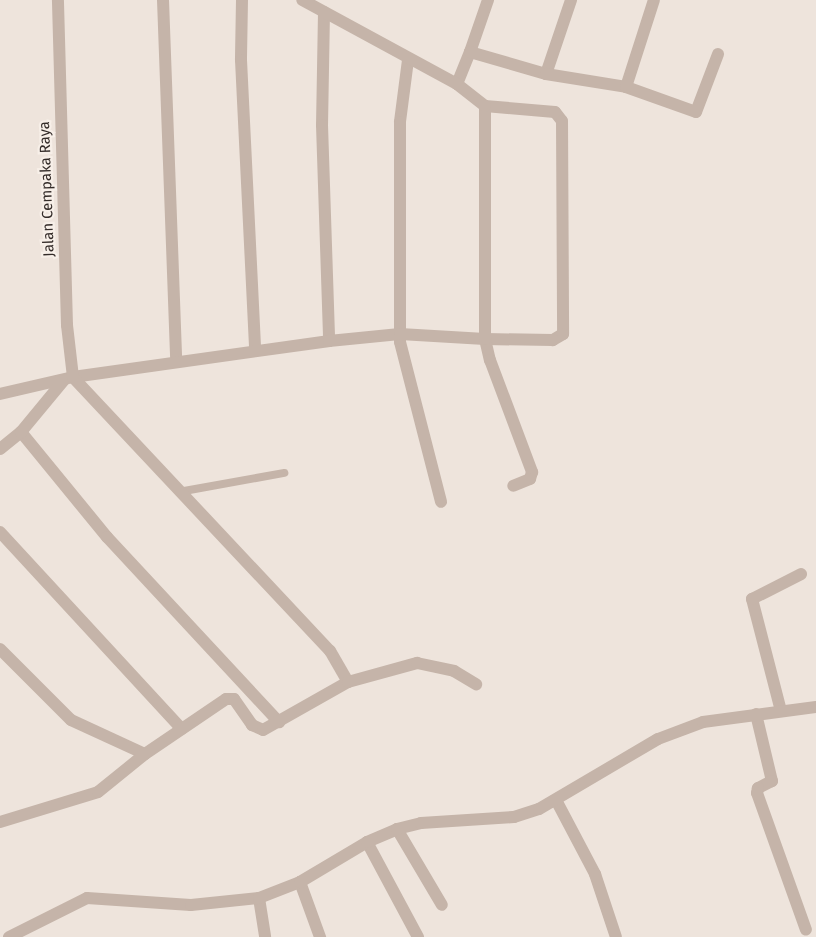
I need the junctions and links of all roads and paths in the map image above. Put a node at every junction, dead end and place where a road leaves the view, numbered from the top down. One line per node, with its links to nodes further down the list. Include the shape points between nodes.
1 (58, 0): 20 (street, Jalan Cempaka Raya)
2 (163, 0): 19 (street)
3 (242, 0): 18 (street, via 241,60)
4 (302, 0): 8 (street)
5 (488, 0): 11 (street)
6 (572, 0): 12 (street)
7 (654, 0): 13 (street)
8 (324, 12): 10 (street); 16 (street, via 322,125)
9 (718, 54): 13 (street, via 696,112)
10 (408, 60): 11 (street); 15 (street, via 400,122)
11 (463, 67): 12 (street); 14 (street)
12 (546, 74): 13 (street)
13 (626, 88)
14 (485, 106): 17 (street); 17 (street, via 555,112 562,121 564,334 553,340)
15 (400, 338): 16 (street); 17 (street); 27 (street, via 402,360)
16 (329, 341): 18 (street)
17 (486, 341): 25 (street, via 490,360 532,472 530,479)
18 (255, 350): 19 (street)
19 (176, 362): 20 (street)
20 (68, 378): 21 (street); 22 (street); 26 (street)
21 (0, 394)
22 (20, 432): 23 (street); 36 (street, via 107,537)
23 (0, 449)
24 (284, 473): 26 (lane)
25 (513, 486)
26 (184, 491): 31 (street, via 330,651)
27 (442, 502)
28 (0, 532): 37 (street)
29 (801, 574): 34 (street, via 752,599)
30 (0, 649): 38 (street, via 72,720)
31 (348, 682): 32 (street, via 401,665 426,664 454,670); 36 (street)
32 (476, 684)
33 (816, 707): 34 (street)
34 (781, 711): 35 (street)
35 (756, 714): 39 (street, via 704,722 658,739); 46 (street, via 772,781 758,788 757,793)
36 (279, 722): 37 (street, via 263,730 256,728 231,697)
37 (182, 729): 38 (street)
38 (145, 754): 40 (street, via 98,792)
39 (556, 800): 41 (street, via 514,817 421,823); 51 (street, via 595,874)
40 (0, 822)
41 (397, 829): 42 (street); 45 (street)
42 (367, 842): 43 (street); 50 (street)
43 (300, 882): 44 (street); 49 (street)
44 (259, 898): 47 (street, via 191,905 87,898); 48 (street)
45 (442, 905)
46 (806, 930)
47 (9, 937)
48 (264, 937)
49 (320, 937)
50 (418, 937)
51 (616, 937)

